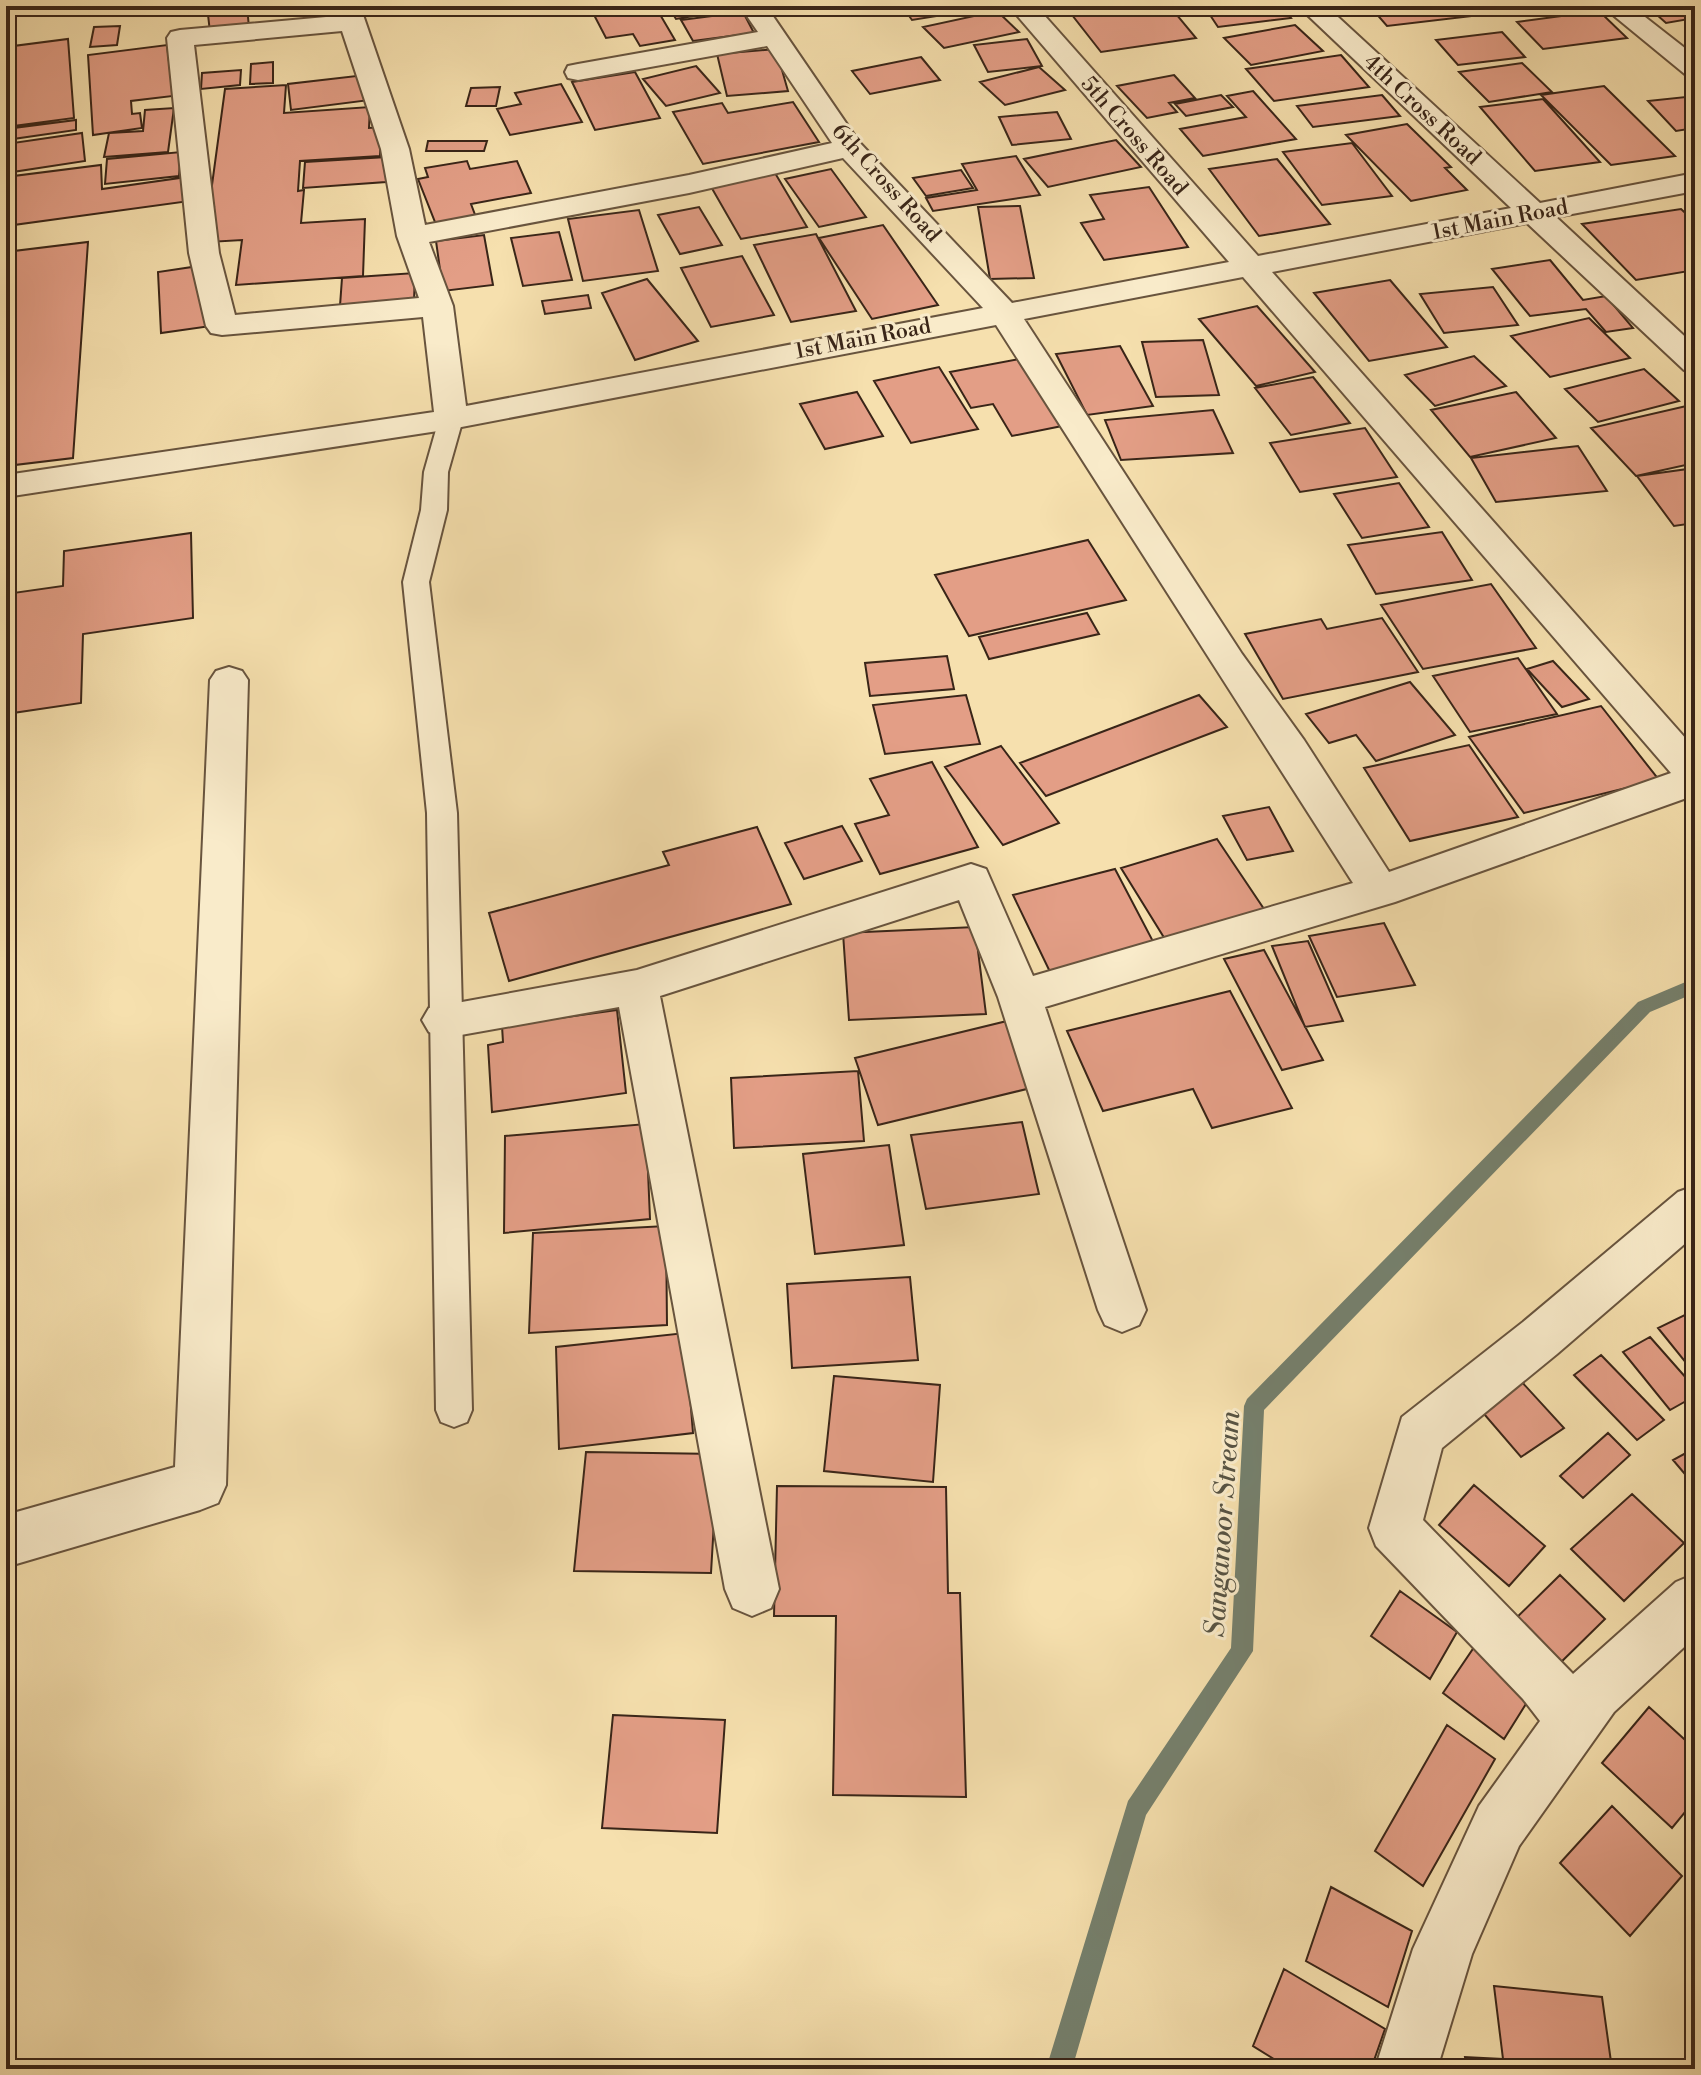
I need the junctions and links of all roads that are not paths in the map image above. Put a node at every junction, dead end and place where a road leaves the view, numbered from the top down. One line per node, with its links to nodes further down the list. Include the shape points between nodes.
1 (14, 6): 6 (street)
2 (753, 6): 8 (street, 6th Cross Road)
3 (1022, 6): 15 (street, 5th Cross Road)
4 (1311, 6): 13 (street, 4th Cross Road)
5 (1615, 6): 9 (street)
6 (6, 9)
7 (350, 14): 14 (street, via 395,149); 16 (street, via 180,38 204,253 222,326)
8 (774, 37): 10 (street); 11 (street, 6th Cross Road)
9 (1695, 69)
10 (578, 72)
11 (849, 148): 14 (street); 17 (street, 6th Cross Road)
12 (1695, 182): 13 (street, 1st Main Road)
13 (1533, 215): 15 (street, 1st Main Road); 18 (street, 4th Cross Road)
14 (412, 236): 16 (street)
15 (1247, 267): 17 (street, 1st Main Road); 22 (street, 5th Cross Road)
16 (437, 306): 19 (street)
17 (1004, 312): 19 (street, 1st Main Road); 23 (street, 6th Cross Road)
18 (1695, 363)
19 (451, 419): 20 (street, 1st Main Road); 26 (lane, via 416,582 442,813)
20 (6, 486)
21 (229, 680): 30 (street, via 200,1485)
22 (1695, 778): 23 (street)
23 (1380, 891): 25 (street)
24 (637, 987): 25 (street, via 971,880); 26 (street); 31 (street)
25 (1020, 997): 28 (street)
26 (444, 1020): 29 (lane)
27 (1695, 1206): 33 (street, via 1420,1434 1395,1528 1543,1679)
28 (1122, 1310)
29 (454, 1410)
30 (6, 1541)
31 (752, 1589)
32 (1695, 1601): 33 (street, via 1594,1692)
33 (1573, 1719): 34 (street, via 1499,1826 1443,1949)
34 (1406, 2069)

